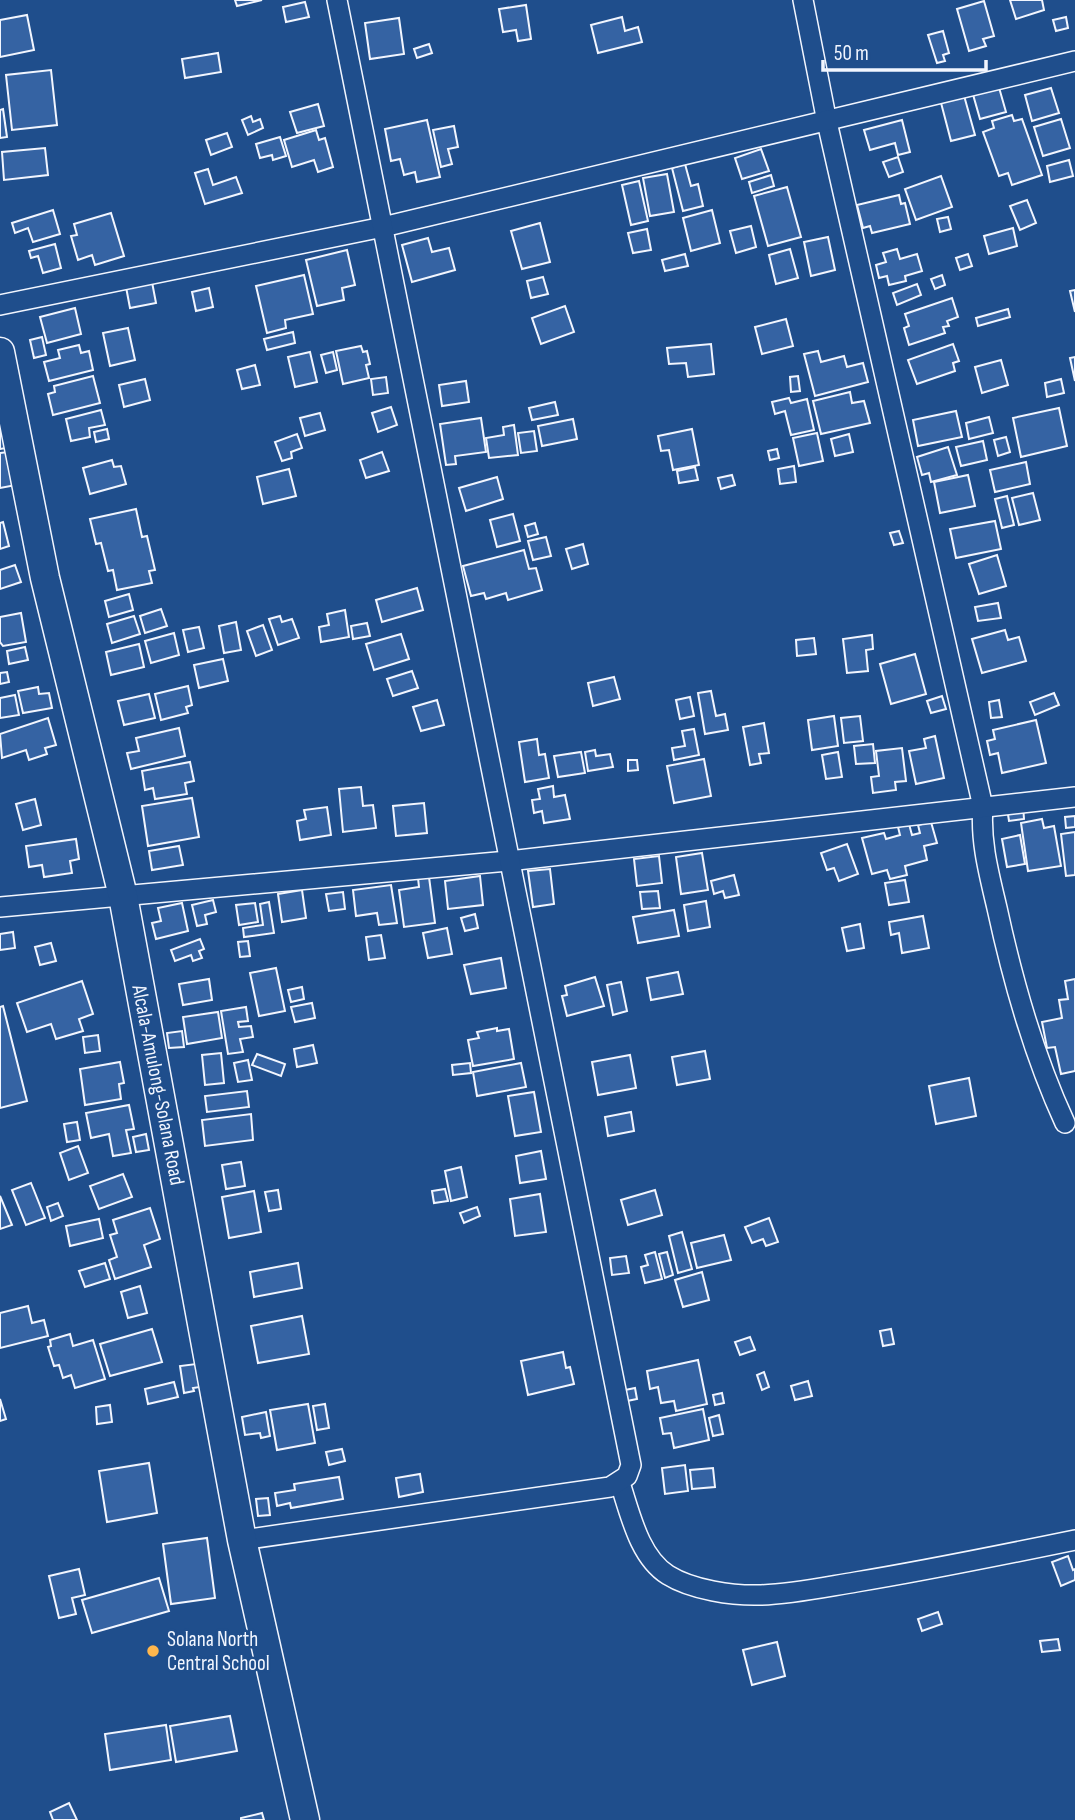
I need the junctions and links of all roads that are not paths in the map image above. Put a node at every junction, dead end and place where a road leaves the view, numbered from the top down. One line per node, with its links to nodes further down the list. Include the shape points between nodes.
1 (337, 0): 5 (street)
2 (803, 0): 4 (street)
3 (1075, 61): 4 (street)
4 (827, 121): 5 (street); 9 (street)
5 (383, 227): 6 (street); 10 (street)
6 (0, 305)
7 (0, 352): 11 (main road, Alcala-Amulong-Solana Road, via 45,579)
8 (1075, 797): 9 (street)
9 (984, 807): 10 (street); 13 (street, via 984,849 1018,998)
10 (508, 861): 11 (street); 14 (street, via 630,1454 631,1465)
11 (123, 896): 12 (street); 15 (main road, Alcala-Amulong-Solana Road)
12 (0, 907)
13 (1065, 1123)
14 (620, 1483): 15 (street); 16 (street, via 653,1562 668,1575 725,1594 811,1589)
15 (242, 1540): 17 (main road, Alcala-Amulong-Solana Road)
16 (1075, 1540)
17 (305, 1820)

